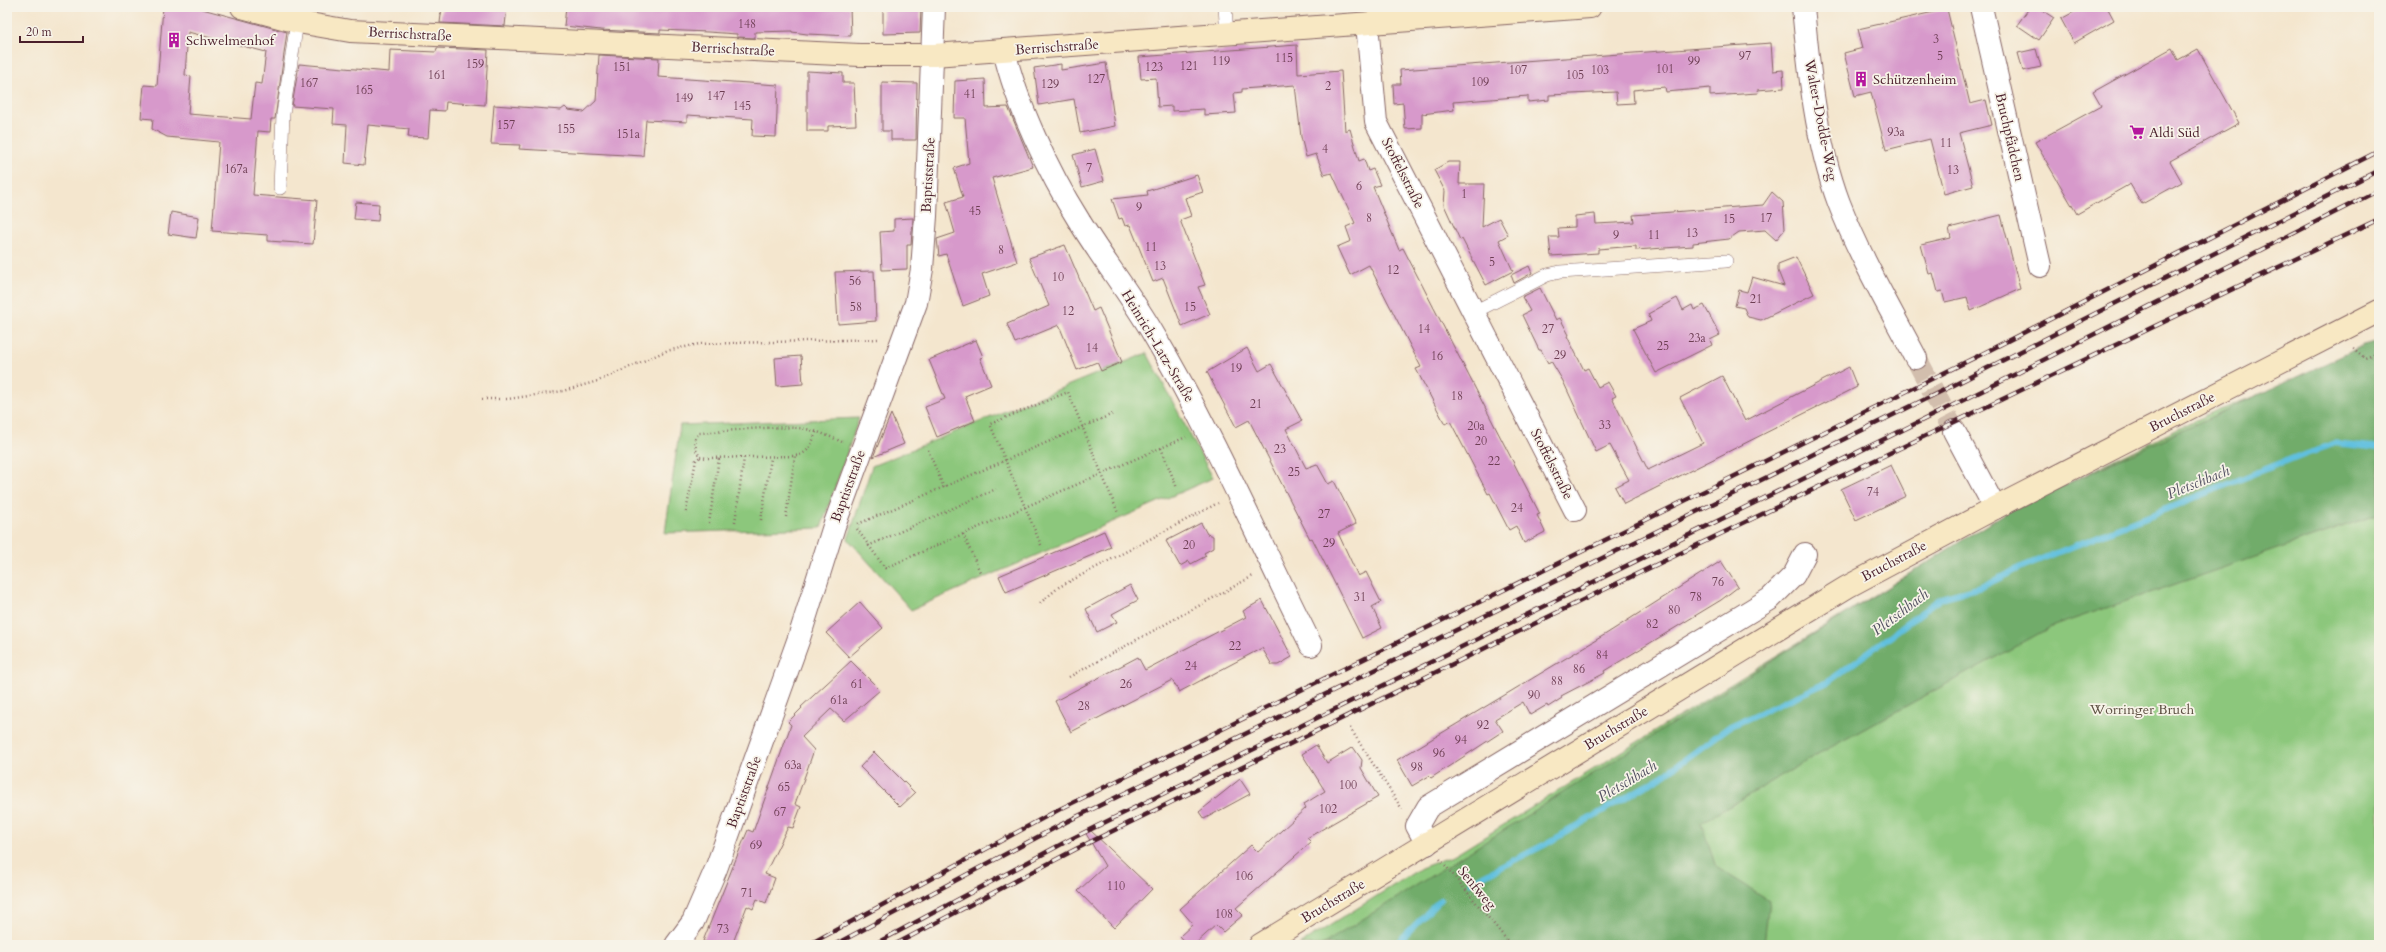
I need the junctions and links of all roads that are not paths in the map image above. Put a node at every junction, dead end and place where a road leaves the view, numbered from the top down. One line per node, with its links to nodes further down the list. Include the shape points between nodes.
1 (242, 7): 7 (street, Berrischstraße)
2 (934, 7): 12 (street, Baptiststraße)
3 (1225, 7): 10 (lane)
4 (1590, 7): 9 (street, Berrischstraße)
5 (1803, 7): 18 (street, Walter-Dodde-Weg, via 1809,66 1824,149 1839,202 1856,244)
6 (1981, 7): 15 (street, Bruchpfädchen)
7 (264, 10): 8 (street, Berrischstraße)
8 (296, 22): 12 (street, Berrischstraße, via 350,31 461,37 860,55); 13 (lane, via 283,114)
9 (1367, 24): 10 (street, Berrischstraße); 17 (street, Stoffelsstraße, via 1376,122)
10 (1227, 35): 11 (street, Berrischstraße)
11 (1004, 50): 12 (street, Berrischstraße); 23 (street, Heinrich-Latz-Straße, via 1010,80 1053,174 1077,219 1154,333 1238,492)
12 (934, 55): 25 (street, Baptiststraße, via 922,269 916,303 861,449 799,638 716,869 693,922)
13 (280, 188)
14 (1726, 261): 17 (lane, via 1560,272 1547,275)
15 (2040, 266)
16 (2379, 311): 20 (street, Bruchstraße)
17 (1474, 312): 21 (street, Stoffelsstraße)
18 (1916, 358)
19 (1954, 431): 20 (street)
20 (1995, 508): 24 (street, Bruchstraße, via 1847,587)
21 (1575, 510)
22 (1805, 554): 24 (street, Bruchstraße, via 1794,575 1770,599 1428,807)
23 (1311, 644)
24 (1422, 835): 26 (street, Bruchstraße)
25 (676, 945)
26 (1260, 945)

